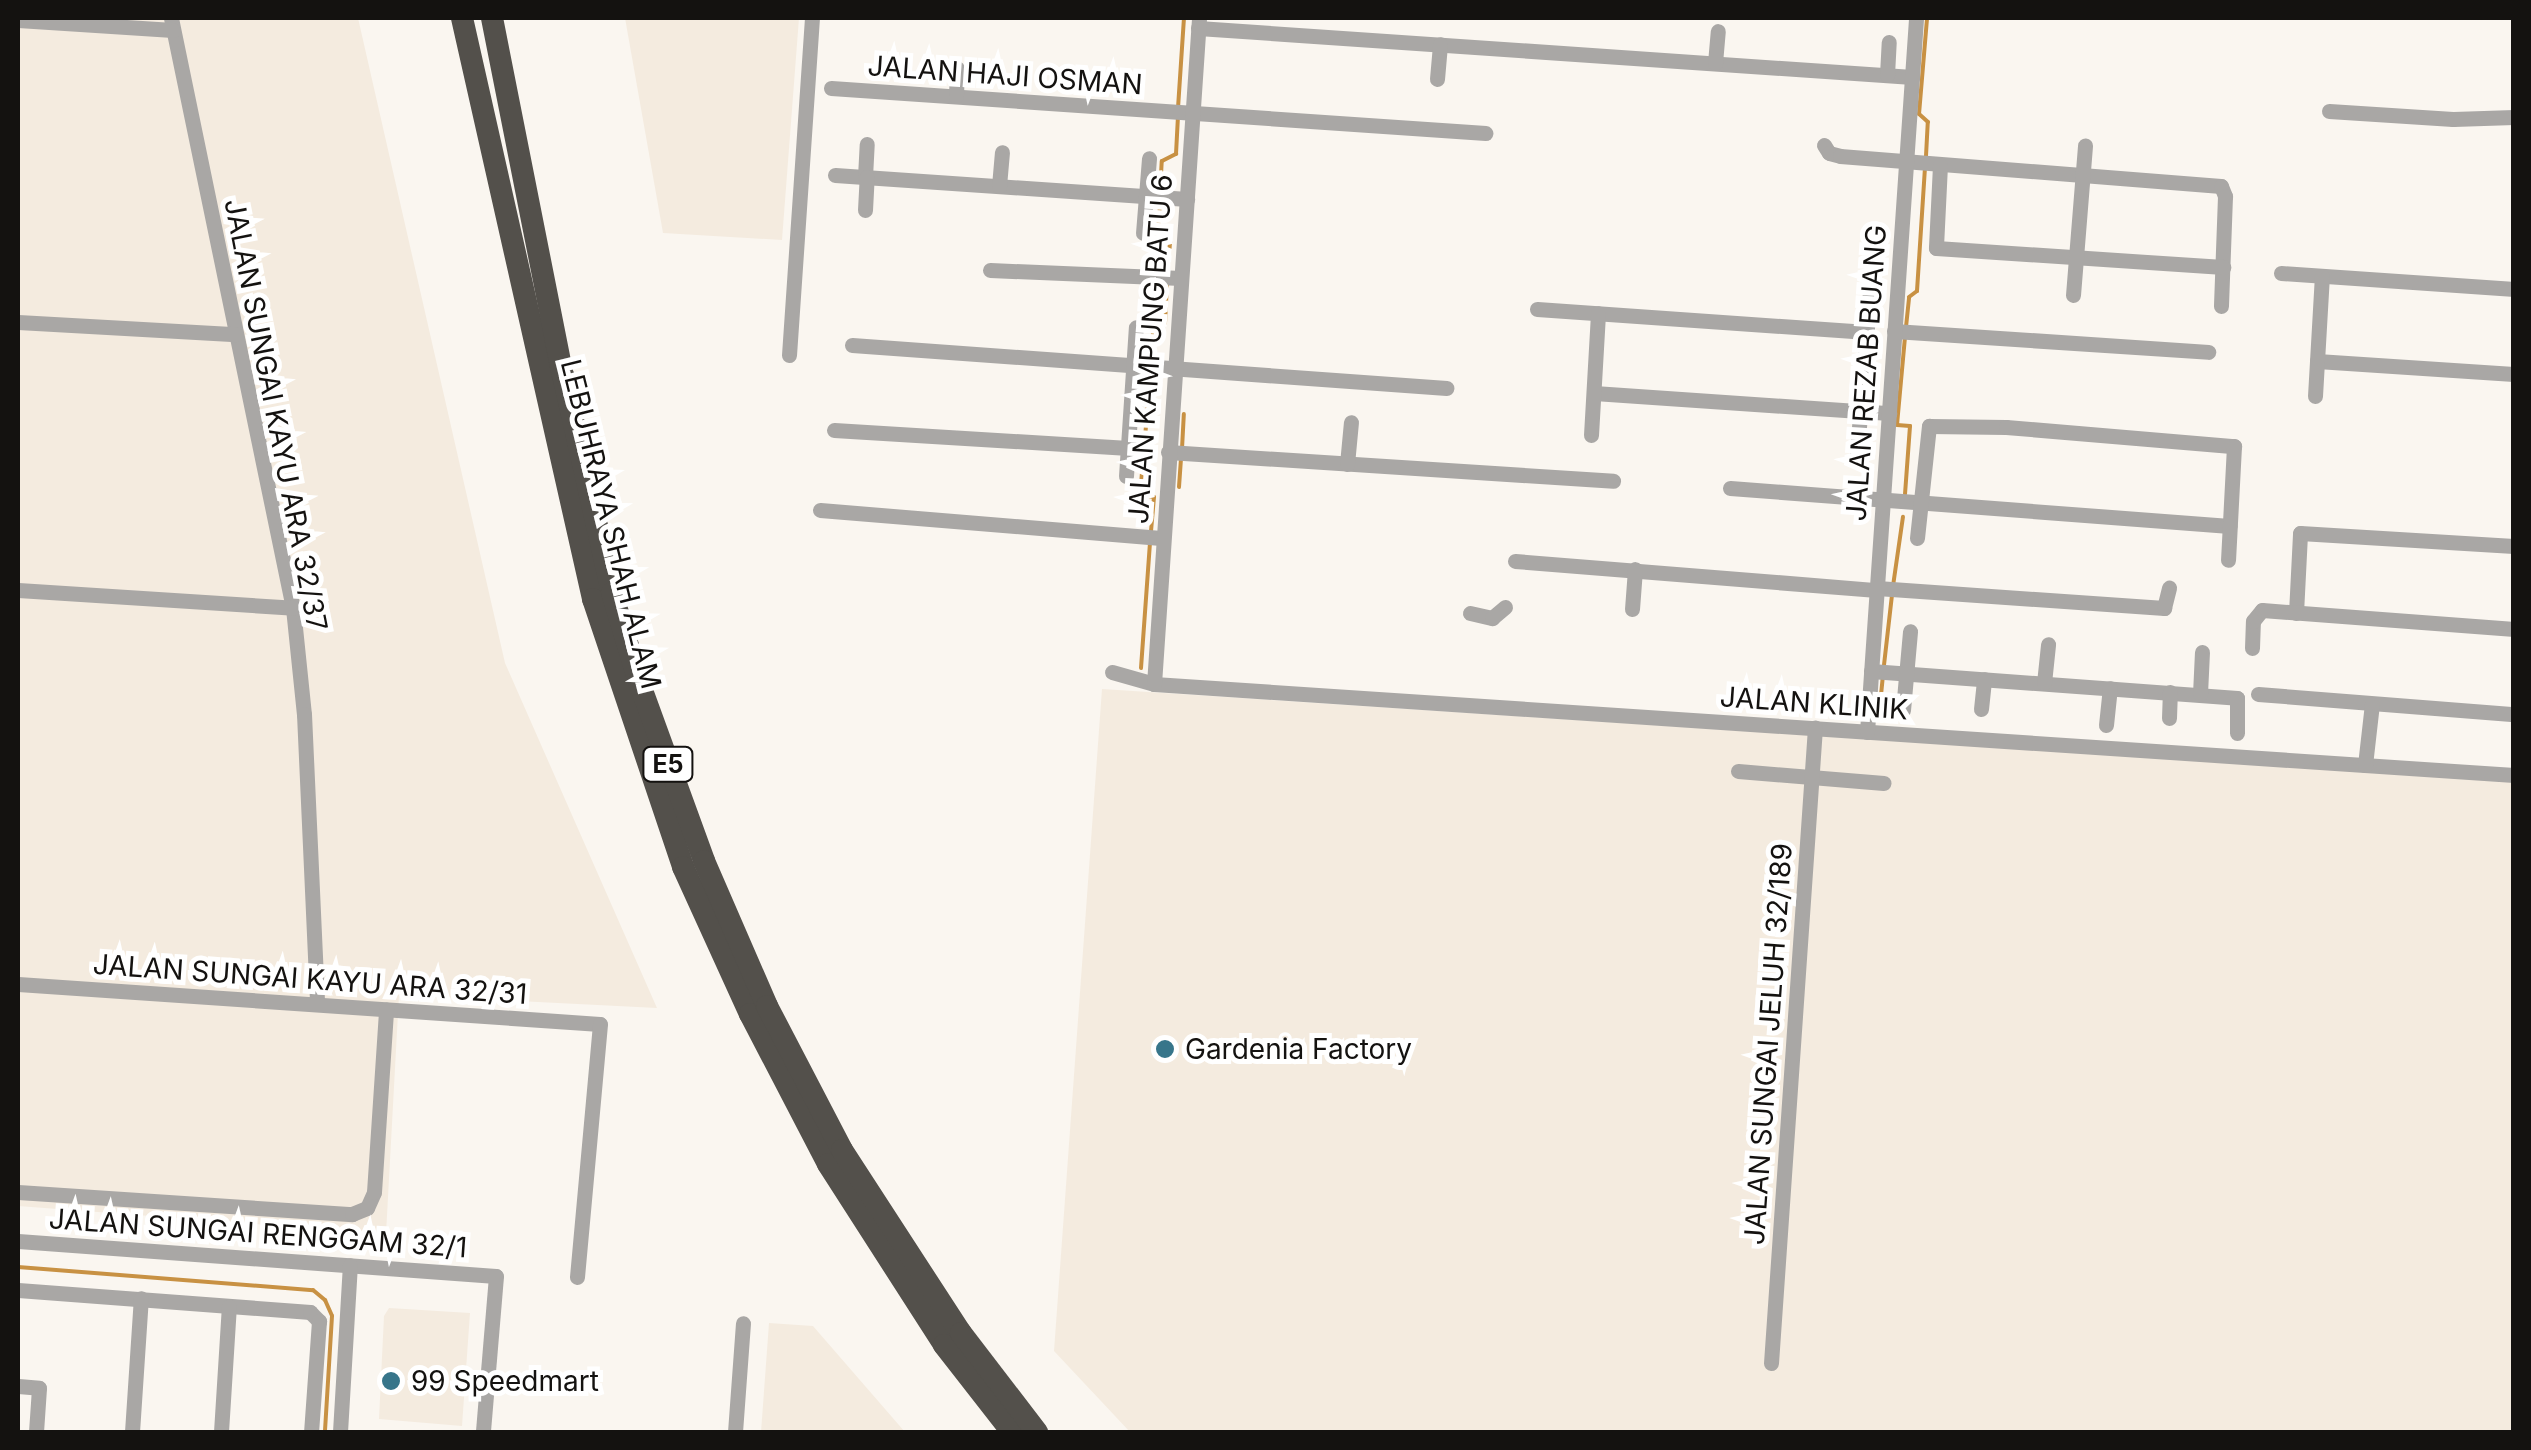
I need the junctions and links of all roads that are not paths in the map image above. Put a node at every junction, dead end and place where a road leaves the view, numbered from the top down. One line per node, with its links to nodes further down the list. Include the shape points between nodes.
1 (462, 18): 140 (highway, LEBUHRAYA SHAH ALAM / E5, via 593,599 683,868 828,1164 944,1345)
2 (492, 18): 141 (highway, LEBUHRAYA SHAH ALAM / E5, via 596,526 639,682 692,830 767,1006 842,1150 961,1333)
3 (812, 18): 54 (street)
4 (1916, 18): 14 (street, JALAN REZAB BUANG)
5 (18, 20): 7 (street)
6 (1199, 23): 10 (street); 19 (street, JALAN KAMPUNG BATU 6)
7 (172, 24): 51 (street, JALAN SUNGAI KAYU ARA 32/37)
8 (1718, 31): 11 (street)
9 (1889, 42): 13 (street)
10 (1440, 44): 11 (street); 15 (street)
11 (1715, 64): 13 (street)
12 (957, 68): 17 (street)
13 (1887, 75): 14 (street)
14 (1912, 76): 27 (street, JALAN REZAB BUANG)
15 (1437, 79)
16 (831, 88): 17 (street, JALAN HAJI OSMAN)
17 (956, 96): 19 (street, JALAN HAJI OSMAN)
18 (2329, 112): 20 (street)
19 (1185, 113): 21 (street, JALAN HAJI OSMAN); 32 (street, JALAN KAMPUNG BATU 6)
20 (2514, 117)
21 (1485, 133)
22 (867, 144): 30 (street)
23 (1824, 144): 27 (street, via 1840,156)
24 (2085, 145): 29 (street)
25 (1002, 152): 31 (street)
26 (1149, 158): 32 (street)
27 (1924, 163): 29 (street); 35 (street, via 1936,248); 50 (street, JALAN REZAB BUANG)
28 (834, 175): 30 (street)
29 (2084, 176): 35 (street); 36 (street, via 2221,186)
30 (866, 177): 31 (street); 33 (street)
31 (999, 186): 32 (street)
32 (1166, 196): 34 (street); 40 (street, JALAN KAMPUNG BATU 6)
33 (865, 210)
34 (1144, 233)
35 (2077, 258): 36 (street); 43 (street)
36 (2222, 266): 44 (street)
37 (990, 270): 40 (street)
38 (2280, 273): 39 (street)
39 (2322, 276): 41 (street); 55 (street)
40 (1182, 278): 57 (street, JALAN KAMPUNG BATU 6)
41 (2514, 289)
42 (1870, 291): 49 (street)
43 (2073, 294)
44 (2221, 306)
45 (1537, 309): 46 (street)
46 (1598, 313): 49 (street); 60 (street)
47 (18, 322): 51 (street)
48 (1136, 327): 56 (street)
49 (1866, 332): 62 (street)
50 (1906, 332): 53 (street); 63 (street, JALAN REZAB BUANG)
51 (236, 334): 87 (street, JALAN SUNGAI KAYU ARA 32/37)
52 (852, 345): 56 (street)
53 (2208, 352)
54 (789, 355)
55 (2317, 361): 58 (street); 61 (street)
56 (1135, 363): 57 (street); 67 (street)
57 (1175, 369): 59 (street); 68 (street, JALAN KAMPUNG BATU 6)
58 (2514, 374)
59 (1446, 388)
60 (1594, 393): 62 (street); 66 (street)
61 (2315, 396)
62 (1860, 412): 63 (street); 69 (street)
63 (1888, 413): 74 (street, JALAN REZAB BUANG)
64 (1351, 422): 70 (street)
65 (834, 430): 67 (street)
66 (1592, 435)
67 (1128, 448): 71 (street)
68 (1176, 452): 70 (street); 78 (street, JALAN KAMPUNG BATU 6)
69 (1857, 452)
70 (1348, 464): 72 (street)
71 (1126, 476)
72 (1613, 482)
73 (1730, 488): 74 (street)
74 (1882, 502): 75 (street); 86 (street, JALAN REZAB BUANG)
75 (1920, 503): 77 (street); 77 (street, via 1928,426 2006,427 2234,446); 79 (street)
76 (820, 510): 78 (street)
77 (2230, 526): 81 (street)
78 (1161, 538): 101 (street, JALAN KAMPUNG BATU 6)
79 (1918, 538)
80 (2514, 546): 90 (street, via 2300,532)
81 (2228, 560)
82 (1515, 561): 83 (street)
83 (1635, 569): 86 (street); 89 (street)
84 (2169, 588): 86 (street, via 2164,608)
85 (18, 590): 87 (street)
86 (1884, 590): 98 (street, JALAN REZAB BUANG)
87 (294, 608): 121 (street, JALAN SUNGAI KAYU ARA 32/37)
88 (1504, 608): 91 (street, via 1492,618)
89 (1632, 608)
90 (2296, 612): 92 (street); 95 (street, via 2255,613)
91 (1470, 613)
92 (2514, 629)
93 (1910, 631): 98 (street)
94 (2048, 644): 100 (street)
95 (2252, 648)
96 (2202, 652): 104 (street)
97 (1112, 672): 101 (street, JALAN KLINIK)
98 (1888, 672): 99 (street); 108 (street); 113 (street, JALAN REZAB BUANG)
99 (1984, 679): 100 (street); 107 (street)
100 (2044, 683): 102 (street)
101 (1154, 684): 112 (street, JALAN KLINIK)
102 (2110, 688): 103 (street); 111 (street)
103 (2170, 692): 104 (street); 110 (street)
104 (2200, 694): 114 (street, via 2237,698)
105 (2258, 694): 106 (street)
106 (2372, 704): 109 (street); 115 (street)
107 (1981, 709)
108 (1903, 710)
109 (2514, 714)
110 (2169, 718)
111 (2106, 725)
112 (1815, 728): 113 (street, JALAN KLINIK); 118 (street, JALAN SUNGAI JELUH 32/189)
113 (1866, 732): 115 (street, JALAN KLINIK)
114 (2238, 733)
115 (2365, 765): 117 (street, JALAN KLINIK)
116 (1738, 771): 118 (street)
117 (2514, 775)
118 (1812, 777): 119 (street); 131 (street, JALAN SUNGAI JELUH 32/189)
119 (1884, 783)
120 (18, 984): 121 (street, JALAN SUNGAI KAYU ARA 32/31)
121 (317, 1004): 122 (street, JALAN SUNGAI KAYU ARA 32/31)
122 (386, 1009): 123 (street, via 374,1192 367,1208 352,1214); 126 (street, JALAN SUNGAI KAYU ARA 32/31, via 600,1024)
123 (18, 1192)
124 (18, 1241): 125 (street, JALAN SUNGAI RENGGAM 32/1)
125 (350, 1265): 137 (street); 138 (street, JALAN SUNGAI RENGGAM 32/1, via 496,1276)
126 (577, 1277)
127 (18, 1290): 128 (street)
128 (140, 1298): 129 (street); 134 (street)
129 (229, 1306): 135 (street); 136 (street, via 316,1315)
130 (743, 1323): 139 (street)
131 (1771, 1363)
132 (18, 1386): 133 (street, via 39,1388)
133 (36, 1432)
134 (132, 1432)
135 (221, 1432)
136 (311, 1432)
137 (340, 1432)
138 (483, 1432)
139 (735, 1432)
140 (1012, 1432)
141 (1037, 1432)

